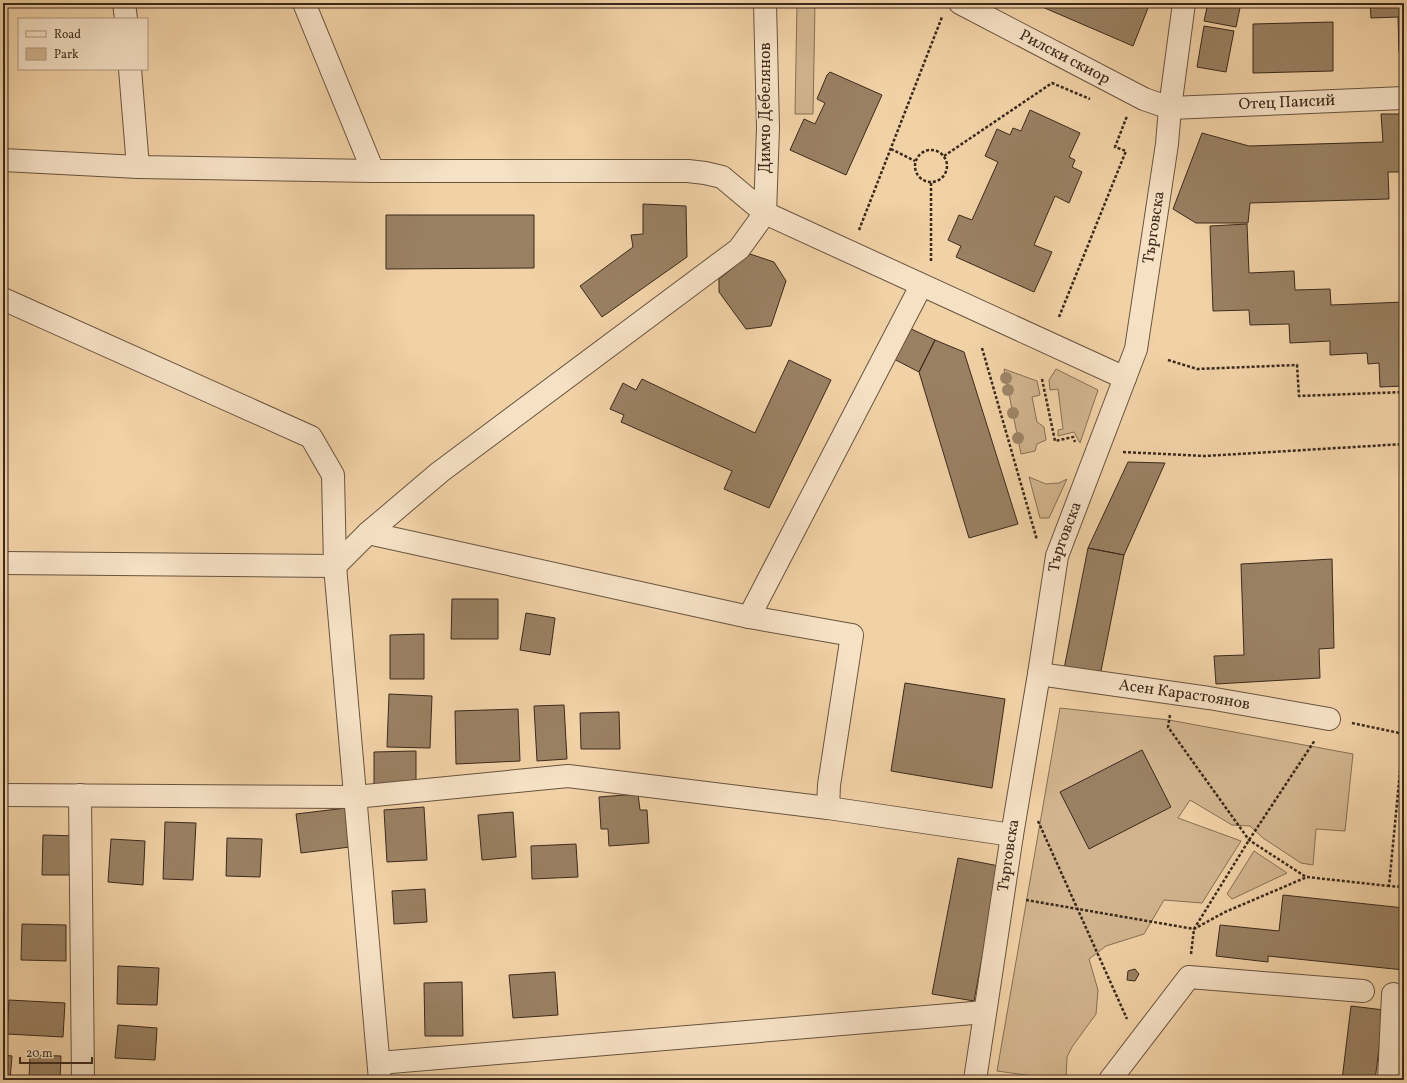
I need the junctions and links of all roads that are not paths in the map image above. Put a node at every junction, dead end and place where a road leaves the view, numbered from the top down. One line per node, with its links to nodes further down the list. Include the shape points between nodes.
1 (124, 3): 6 (street)
2 (304, 3): 12 (street)
3 (765, 3): 13 (street, Димчо Дебелянов, via 768,128)
4 (1184, 3): 9 (street, Търговска)
5 (952, 7): 9 (street, Рилски скиор, via 1144,99)
6 (126, 18)
7 (130, 70): 11 (street)
8 (1404, 98): 9 (street, Отец Паисий)
9 (1170, 108): 16 (street, Търговска, via 1167,144 1136,349)
10 (3, 160): 11 (street)
11 (138, 167): 12 (street)
12 (373, 171): 13 (street, via 688,171 722,177)
13 (765, 213): 14 (street); 17 (street, via 739,249 440,472)
14 (921, 286): 16 (street); 20 (street)
15 (3, 299): 19 (street, via 311,437 333,475)
16 (1125, 378): 21 (street, Търговска, via 1057,556)
17 (368, 533): 19 (street); 20 (street)
18 (3, 563): 19 (street)
19 (335, 566): 25 (street)
20 (749, 617): 26 (street, via 852,634 829,785)
21 (1039, 674): 22 (street, Асен Карастоянов); 27 (street, Търговска)
22 (1329, 719)
23 (3, 795): 24 (street)
24 (80, 795): 25 (street); 32 (street)
25 (355, 797): 26 (street, via 568,776); 31 (street)
26 (828, 808): 27 (street)
27 (1012, 835): 30 (street, Търговска)
28 (1363, 991): 34 (street, via 1189,977)
29 (1393, 994): 35 (street)
30 (985, 1012): 31 (street); 33 (street, Търговска)
31 (379, 1071)
32 (83, 1080)
33 (975, 1080)
34 (1110, 1080)
35 (1389, 1080)

